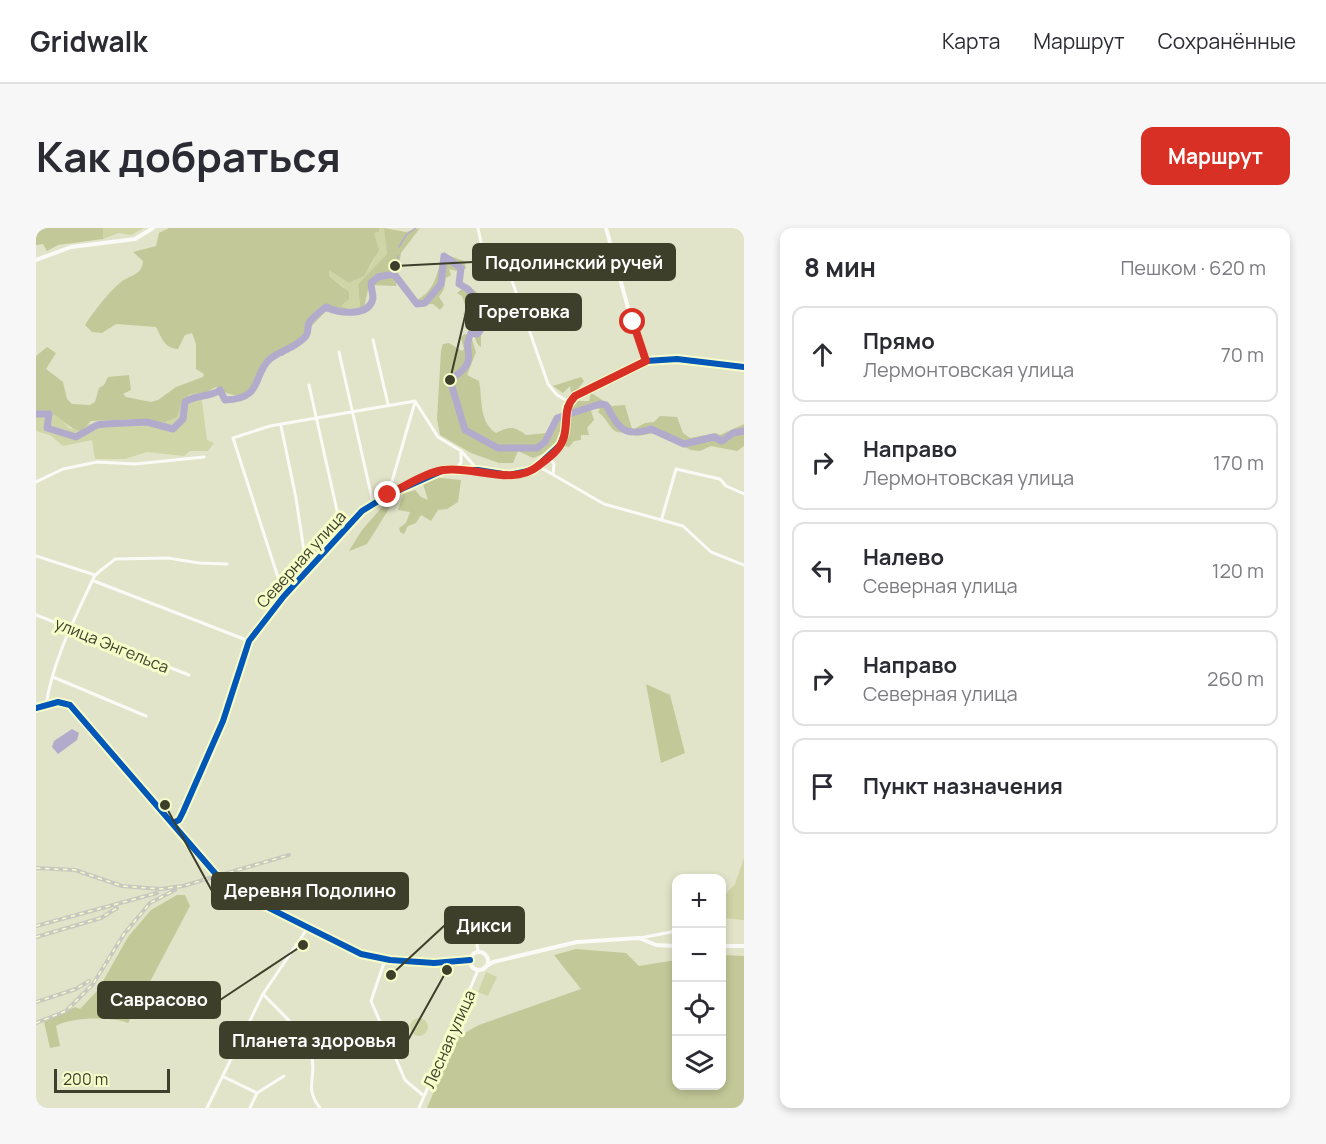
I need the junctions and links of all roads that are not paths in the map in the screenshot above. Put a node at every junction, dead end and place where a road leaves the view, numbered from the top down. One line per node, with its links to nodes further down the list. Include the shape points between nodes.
1 (153, 228): 6 (street, via 135,239 71,247)
2 (478, 228): 13 (street, via 483,252 511,278 548,384)
3 (606, 228): 9 (street)
4 (740, 228): 5 (street)
5 (744, 234)
6 (36, 260)
7 (373, 340): 14 (street)
8 (339, 352): 15 (street)
9 (646, 361): 10 (street, via 677,358); 13 (street, via 584,390)
10 (744, 367)
11 (309, 385): 16 (street)
12 (415, 401): 14 (street); 18 (street, via 438,437); 27 (street)
13 (569, 402): 20 (street, Северная улица, via 563,440)
14 (388, 404): 15 (street)
15 (352, 411): 16 (street); 28 (street)
16 (317, 420): 17 (street); 30 (street)
17 (281, 426): 34 (street, via 297,498); 37 (street, via 233,438)
18 (461, 451): 22 (street, via 461,463); 23 (street)
19 (204, 457): 25 (street, via 135,464 97,462 63,469)
20 (549, 457): 21 (street, Северная улица); 24 (street, via 554,464)
21 (538, 466): 23 (street, Северная улица, via 518,475); 24 (street)
22 (455, 469): 23 (street, Северная улица); 27 (street, Северная улица, via 434,472)
23 (478, 470)
24 (553, 474): 29 (street, via 603,504)
25 (36, 482)
26 (744, 494): 29 (street, via 720,479 676,469)
27 (388, 495): 28 (street, Северная улица)
28 (373, 503): 30 (street, Северная улица)
29 (662, 519): 33 (street, via 683,526 711,552)
30 (342, 533): 34 (street, Северная улица)
31 (36, 556): 35 (street)
32 (227, 564): 35 (street, via 168,558 115,559)
33 (744, 565)
34 (307, 571): 37 (street, Северная улица)
35 (95, 575): 36 (street)
36 (93, 581): 39 (street); 40 (street)
37 (284, 596): 40 (street, Северная улица)
38 (36, 615): 39 (street, улица Энгельса)
39 (70, 628): 41 (street, улица Энгельса); 42 (street)
40 (249, 641): 46 (street, Северная улица, via 223,721 183,812)
41 (189, 675)
42 (53, 676): 43 (street); 45 (street)
43 (46, 705): 44 (street); 46 (street, via 70,705)
44 (36, 708)
45 (146, 716)
46 (173, 823): 47 (street, via 227,887)
47 (307, 929): 56 (street, via 361,954); 61 (street)
48 (672, 933): 50 (street)
49 (476, 936): 54 (street)
50 (639, 938): 51 (street, via 656,945); 58 (street, via 577,942)
51 (672, 945)
52 (726, 946): 53 (street)
53 (744, 946)
54 (478, 951): 55 (street); 57 (street)
55 (487, 956): 58 (street); 59 (street)
56 (385, 960): 57 (street); 65 (street, via 371,1001 405,1080)
57 (470, 960): 60 (street)
58 (501, 960): 59 (street)
59 (485, 967): 60 (street)
60 (478, 970): 65 (street, Лесная улица)
61 (263, 994): 63 (street); 68 (street, via 309,1049 312,1097)
62 (284, 1076): 64 (street)
63 (224, 1077): 64 (street); 66 (street)
64 (257, 1093): 67 (street)
65 (424, 1096): 69 (street, Лесная улица)
66 (207, 1108)
67 (250, 1108)
68 (321, 1108)
69 (419, 1108)

